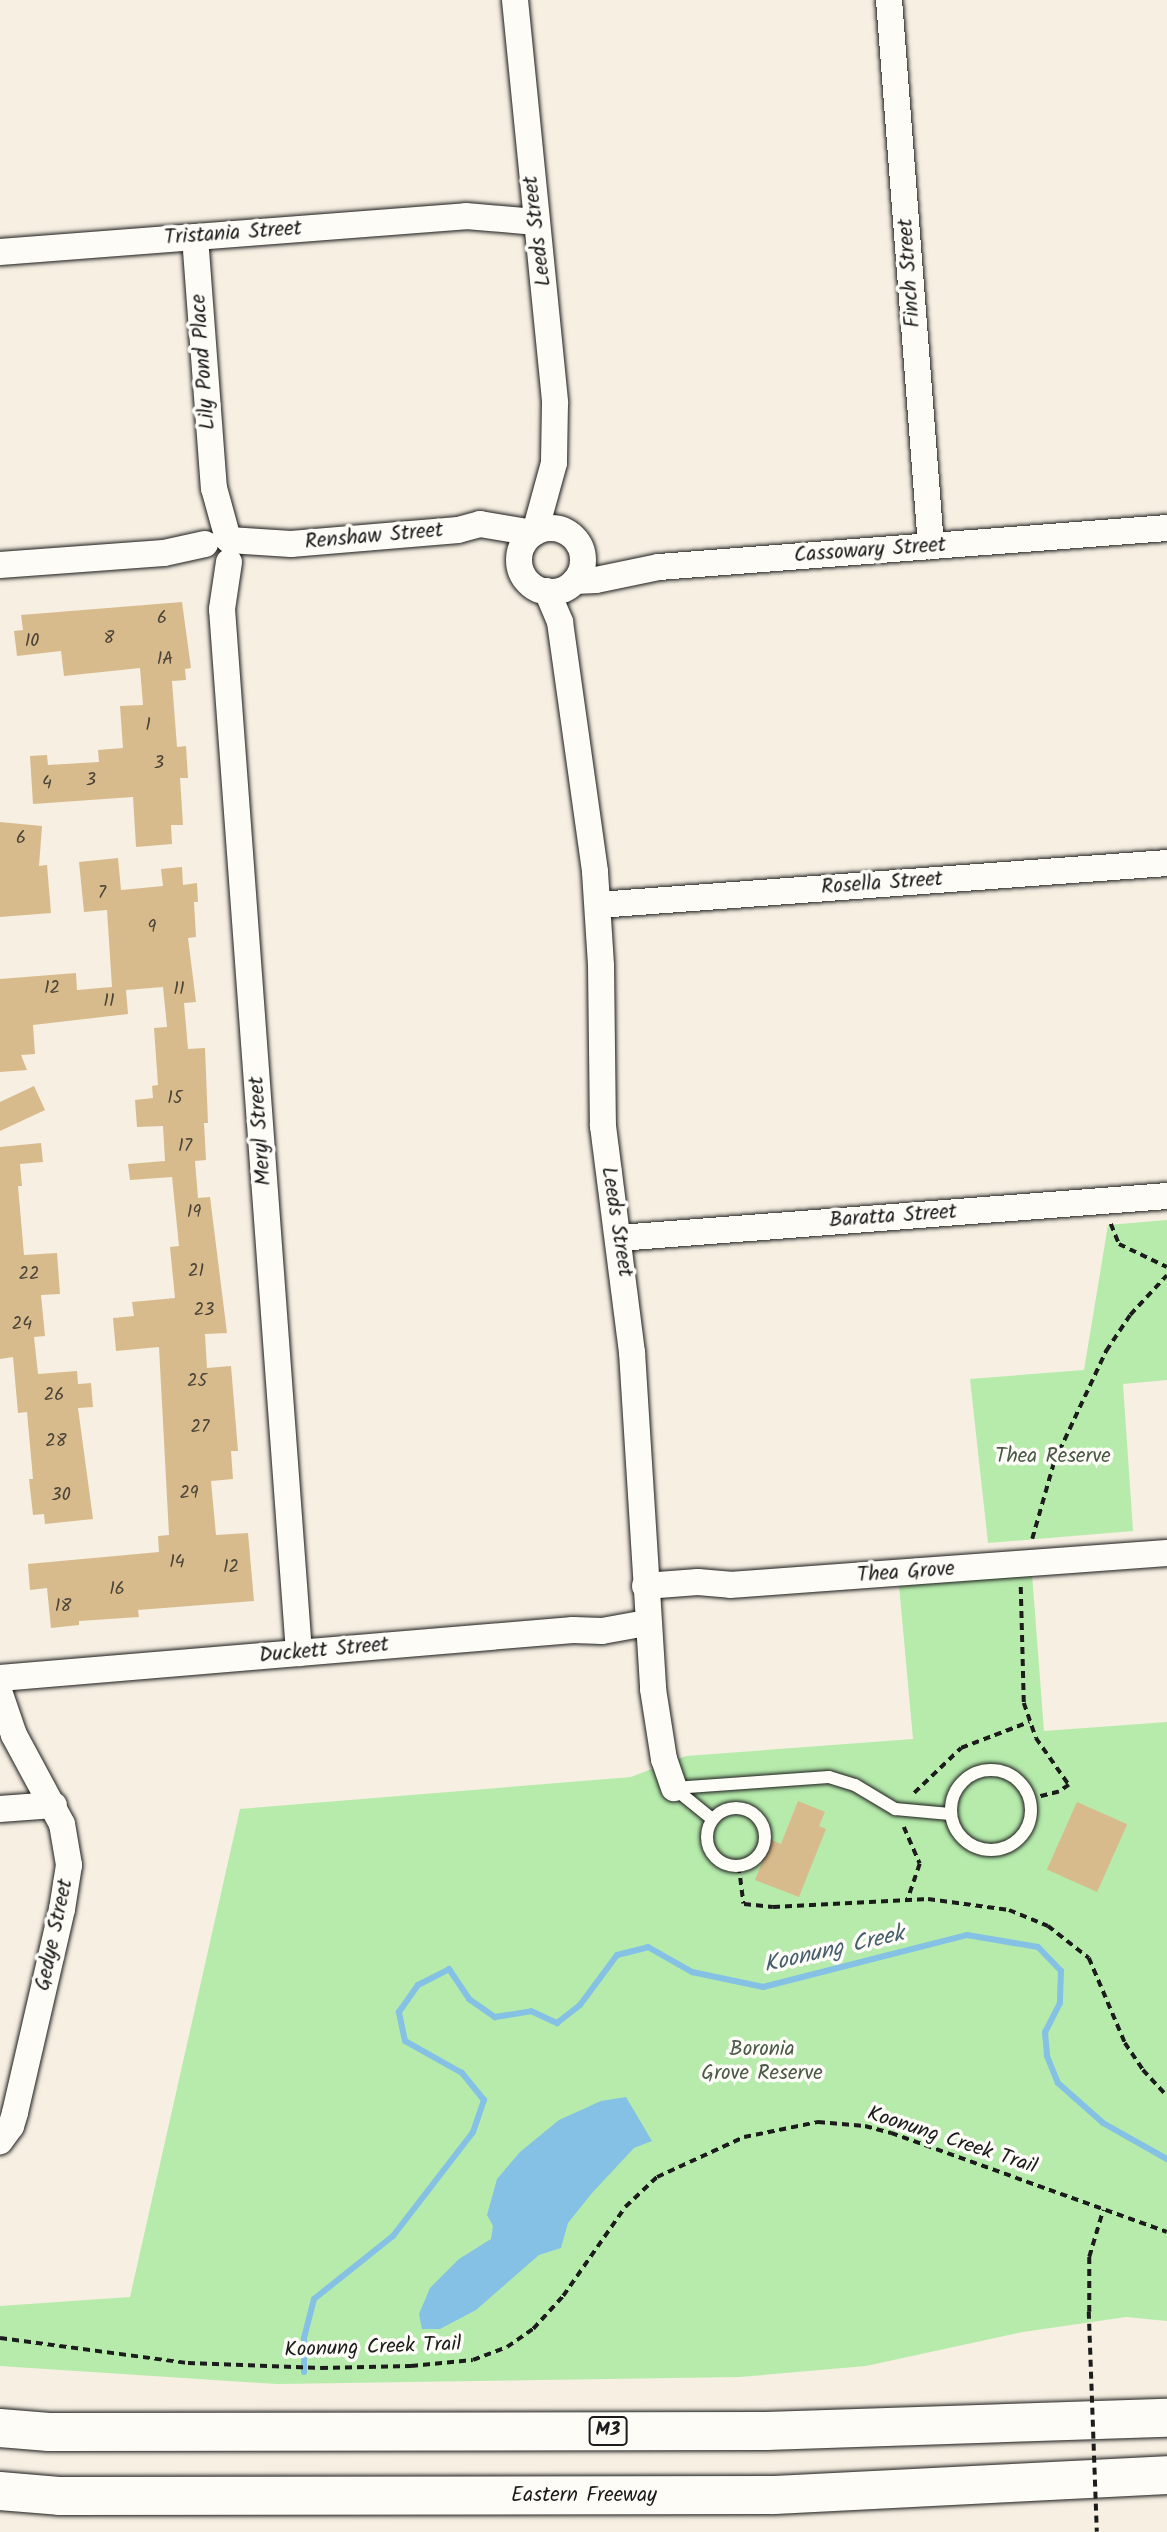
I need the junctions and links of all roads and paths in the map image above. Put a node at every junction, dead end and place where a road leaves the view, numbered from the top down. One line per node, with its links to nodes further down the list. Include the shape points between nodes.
1 (515, 0): 3 (street, Leeds Street)
2 (889, 0): 11 (street, Finch Street)
3 (535, 211): 4 (street, Tristania Street); 6 (street, Leeds Street, via 552,344)
4 (195, 237): 5 (street, Tristania Street); 12 (street, Lily Pond Place)
5 (0, 251)
6 (554, 463): 9 (street, Leeds Street); 10 (street, Leeds Street)
7 (1167, 528): 11 (street, Cassowary Street)
8 (458, 530): 9 (street, Renshaw Street, via 480,524); 12 (street, Renshaw Street); 14 (street, Renshaw Street, via 500,544)
9 (534, 532): 10 (street, via 556,528); 14 (street)
10 (566, 532): 13 (street)
11 (930, 547): 16 (street, Cassowary Street)
12 (218, 550): 15 (street, Renshaw Street); 27 (street, Meryl Street)
13 (582, 553): 16 (street, via 610,563); 17 (street, via 580,572)
14 (519, 557): 17 (street, via 523,576 537,588)
15 (0, 565)
16 (659, 567): 17 (street, Cassowary Street)
17 (564, 585): 19 (street, Leeds Street, via 560,622)
18 (1167, 863): 19 (street, Rosella Street)
19 (598, 905): 22 (street, Leeds Street, via 603,1126)
20 (1167, 1196): 22 (street, Baratta Street)
21 (1111, 1222): 23 (path, via 1119,1244)
22 (619, 1238): 25 (street, Leeds Street, via 632,1352)
23 (1167, 1267)
24 (1167, 1553): 25 (street, Thea Grove, via 730,1585 698,1582)
25 (645, 1587): 26 (street, Leeds Street)
26 (646, 1623): 27 (street, Duckett Street, via 602,1632 573,1630); 30 (street, Leeds Street, via 661,1744)
27 (299, 1653): 28 (street, Duckett Street)
28 (0, 1678)
29 (0, 1694): 31 (street, Gedye Street, via 14,1735)
30 (674, 1788): 33 (lane, via 829,1777 855,1785 895,1809); 34 (lane)
31 (54, 1805): 32 (street); 37 (street, Gedye Street, via 67,1839 66,1886 15,2113)
32 (0, 1809)
33 (950, 1814): 33 (lane, via 962,1781 983,1770 1007,1772 1030,1799 1029,1823 1004,1848 981,1849 960,1836)
34 (712, 1819): 35 (lane, via 709,1848 722,1863); 35 (lane, via 738,1807 762,1822 763,1850 750,1863)
35 (739, 1866): 36 (path, via 744,1904 773,1907 928,1899 1009,1910 1048,1926 1089,1958 1125,2043)
36 (1167, 2096)
37 (0, 2141)
38 (1103, 2210): 39 (path, Koonung Creek Trail); 40 (path, Koonung Creek Trail, via 865,2126 818,2122 781,2127 713,2148 656,2176 611,2225 551,2311 533,2329 507,2347 472,2360 321,2368 170,2362); 45 (path, bridge, via 1089,2257)
39 (1167, 2232)
40 (0, 2338)
41 (1167, 2418): 42 (highway, M3, via 766,2431 49,2432)
42 (0, 2428)
43 (1167, 2475): 44 (highway, Eastern Freeway, via 774,2495)
44 (0, 2493)
45 (1097, 2532)

